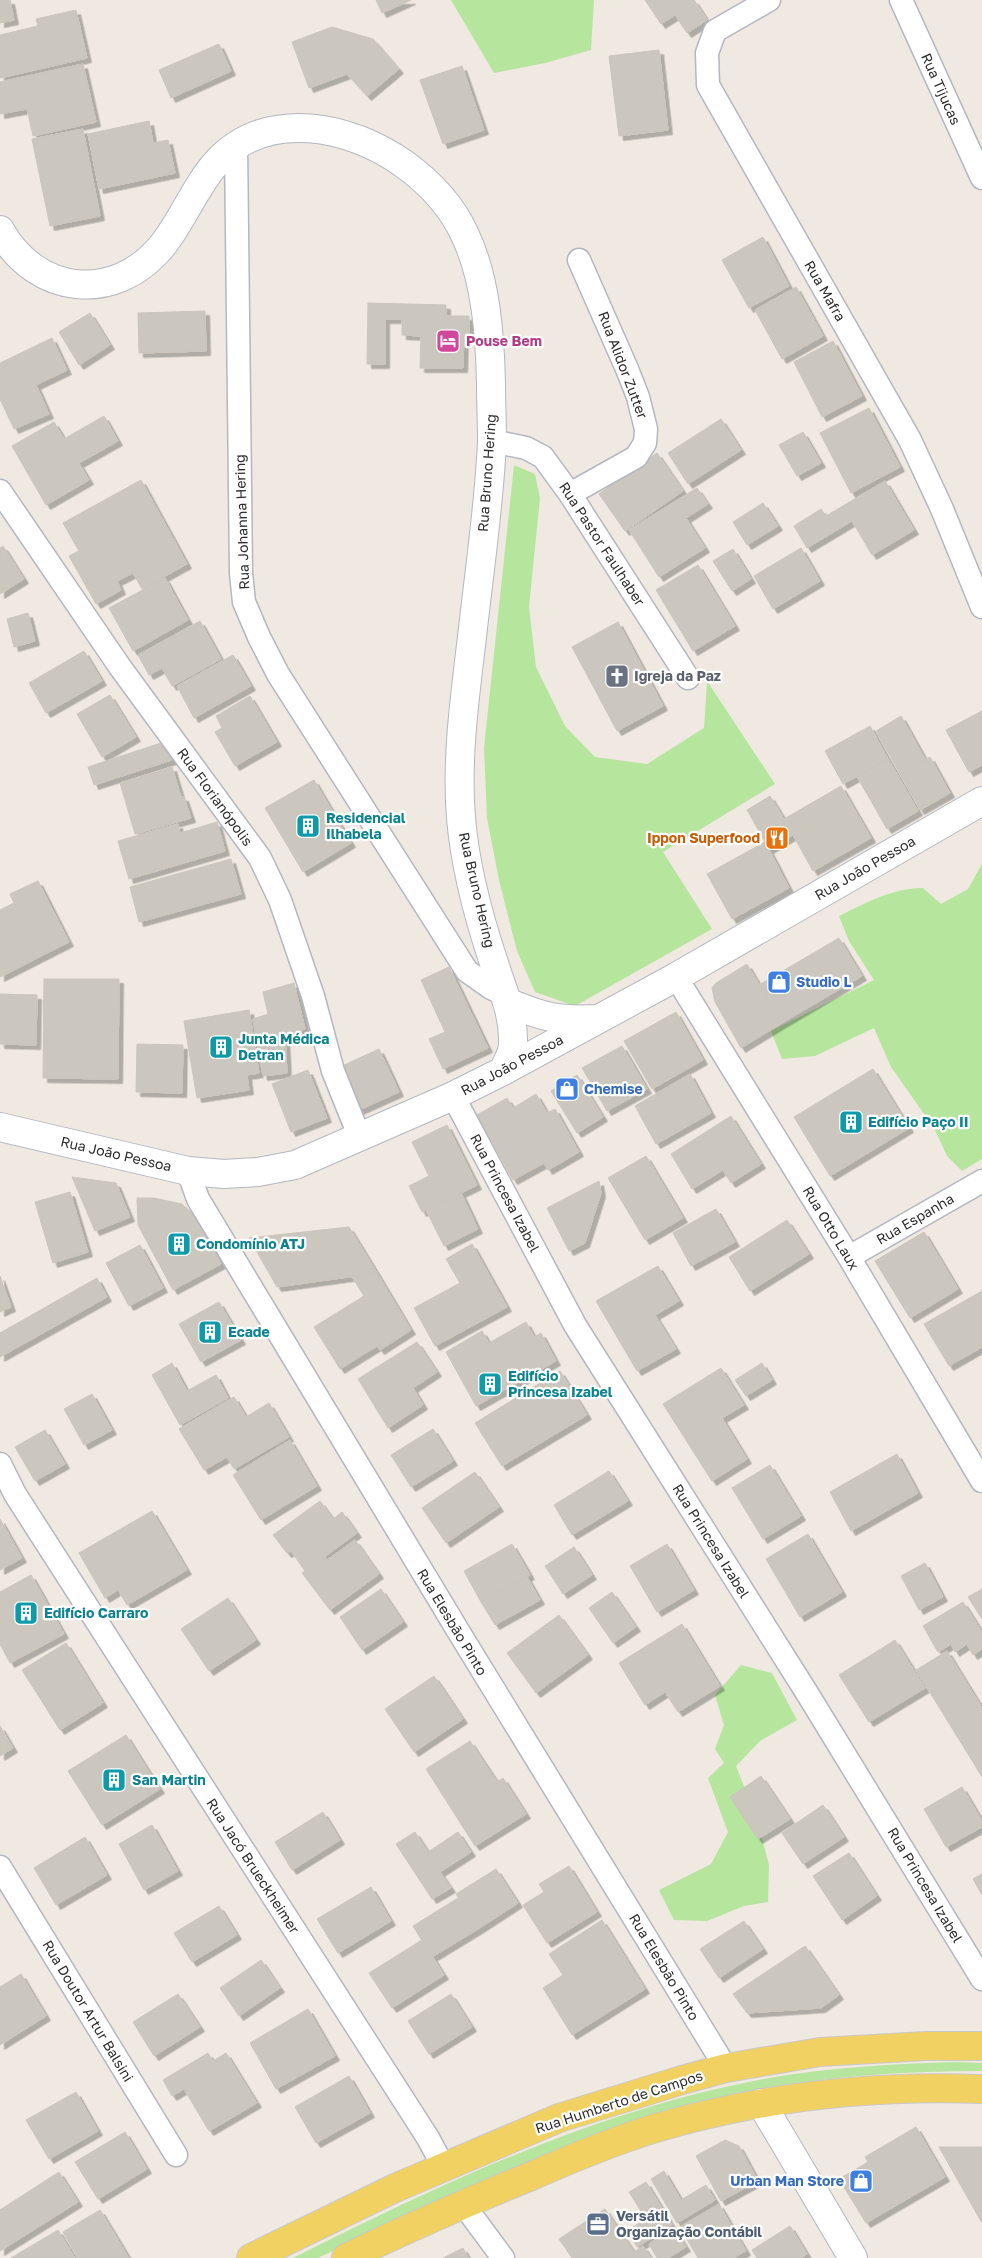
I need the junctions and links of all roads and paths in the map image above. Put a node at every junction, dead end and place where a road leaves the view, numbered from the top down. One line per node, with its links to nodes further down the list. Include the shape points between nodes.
1 (769, 0): 10 (street, Rua Mafra, via 715,31 707,53 708,85 910,440)
2 (901, 0): 4 (street, Rua Tijucas)
3 (236, 144): 5 (street, Rua Bruno Hering, via 216,163 161,247 136,270 111,281 81,286 50,278 22,261); 7 (street, Rua Bruno Hering, via 284,128 323,128 384,151 407,166 442,197 466,235 482,287 490,350); 14 (street, Rua Johanna Hering, via 241,574 244,602 278,674 467,971)
4 (982, 178)
5 (0, 230)
6 (579, 260): 9 (street, Rua Alidor Zutter, via 638,396 646,429 645,443 636,457)
7 (492, 441): 9 (street, Rua Pastor Faulhaber, via 526,448 543,457); 14 (street, Rua Bruno Hering, via 465,692 460,768 461,819 472,884 492,958)
8 (0, 492): 19 (street, Rua Florianópolis, via 120,667 260,858 280,900 314,996 333,1071)
9 (570, 494): 11 (street, Rua Pastor Faulhaber)
10 (982, 607)
11 (688, 678)
12 (982, 801): 13 (street, Rua João Pessoa)
13 (676, 977): 15 (street, Rua João Pessoa); 22 (street, Rua Otto Laux)
14 (508, 999): 15 (street, via 544,1017 568,1021); 16 (street, Rua Bruno Hering, via 513,1045)
15 (600, 1019): 16 (street, Rua João Pessoa)
16 (503, 1071): 17 (street, Rua João Pessoa)
17 (453, 1096): 19 (street, Rua João Pessoa); 26 (street, Rua Princesa Izabel, via 575,1325 807,1692)
18 (0, 1127): 20 (street, Rua João Pessoa)
19 (360, 1138): 20 (street, Rua João Pessoa, via 296,1165 224,1174)
20 (188, 1171): 28 (street, Rua Elesbão Pinto, via 198,1200)
21 (982, 1180): 22 (street, Rua Espanha)
22 (849, 1257): 24 (street, Rua Otto Laux)
23 (0, 1464): 32 (street, Rua Jacó Brueckheimer, via 15,1494)
24 (982, 1482)
25 (0, 1867): 31 (street, Rua Doutor Artur Balsini)
26 (982, 1979)
27 (982, 2046): 28 (main road, Rua Humberto de Campos, via 820,2052)
28 (726, 2068): 32 (main road, Rua Humberto de Campos, via 559,2118)
29 (982, 2089): 30 (main road, via 933,2087 826,2094)
30 (760, 2104): 33 (main road, via 656,2128); 37 (street)
31 (176, 2156)
32 (443, 2166): 34 (main road, Rua Humberto de Campos)
33 (463, 2204): 35 (main road); 36 (street)
34 (251, 2258)
35 (346, 2258)
36 (503, 2258)
37 (853, 2258)

